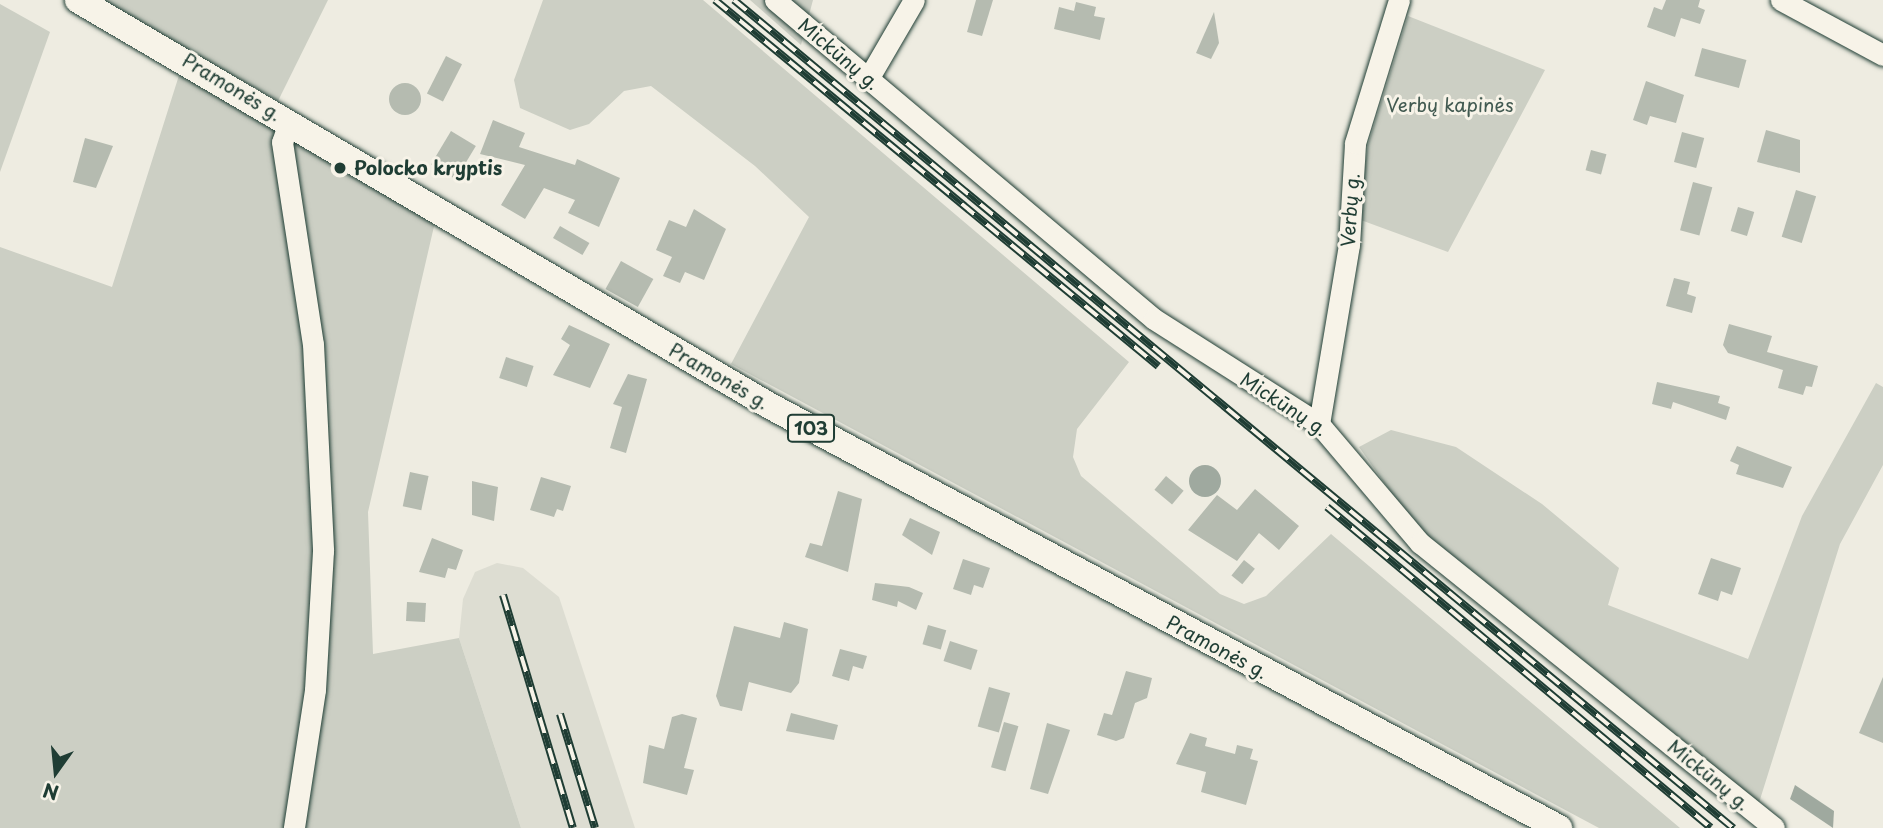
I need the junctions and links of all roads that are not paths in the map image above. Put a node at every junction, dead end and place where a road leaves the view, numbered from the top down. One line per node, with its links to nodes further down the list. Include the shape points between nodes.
1 (78, 0): 8 (main road, Pramonės g. / 103)
2 (775, 0): 7 (street, Mickūnų g.)
3 (914, 0): 7 (street)
4 (1399, 0): 9 (street, Verbų g., via 1355,143 1349,245)
5 (1781, 0): 6 (street)
6 (1883, 55)
7 (868, 79): 9 (street, Mickūnų g., via 1154,319)
8 (289, 122): 10 (street, via 282,142 313,344 323,551 314,690); 11 (main road, Pramonės g. / 103, via 770,406)
9 (1318, 424): 12 (street, Mickūnų g., via 1420,543)
10 (294, 828)
11 (1559, 828)
12 (1774, 828)

